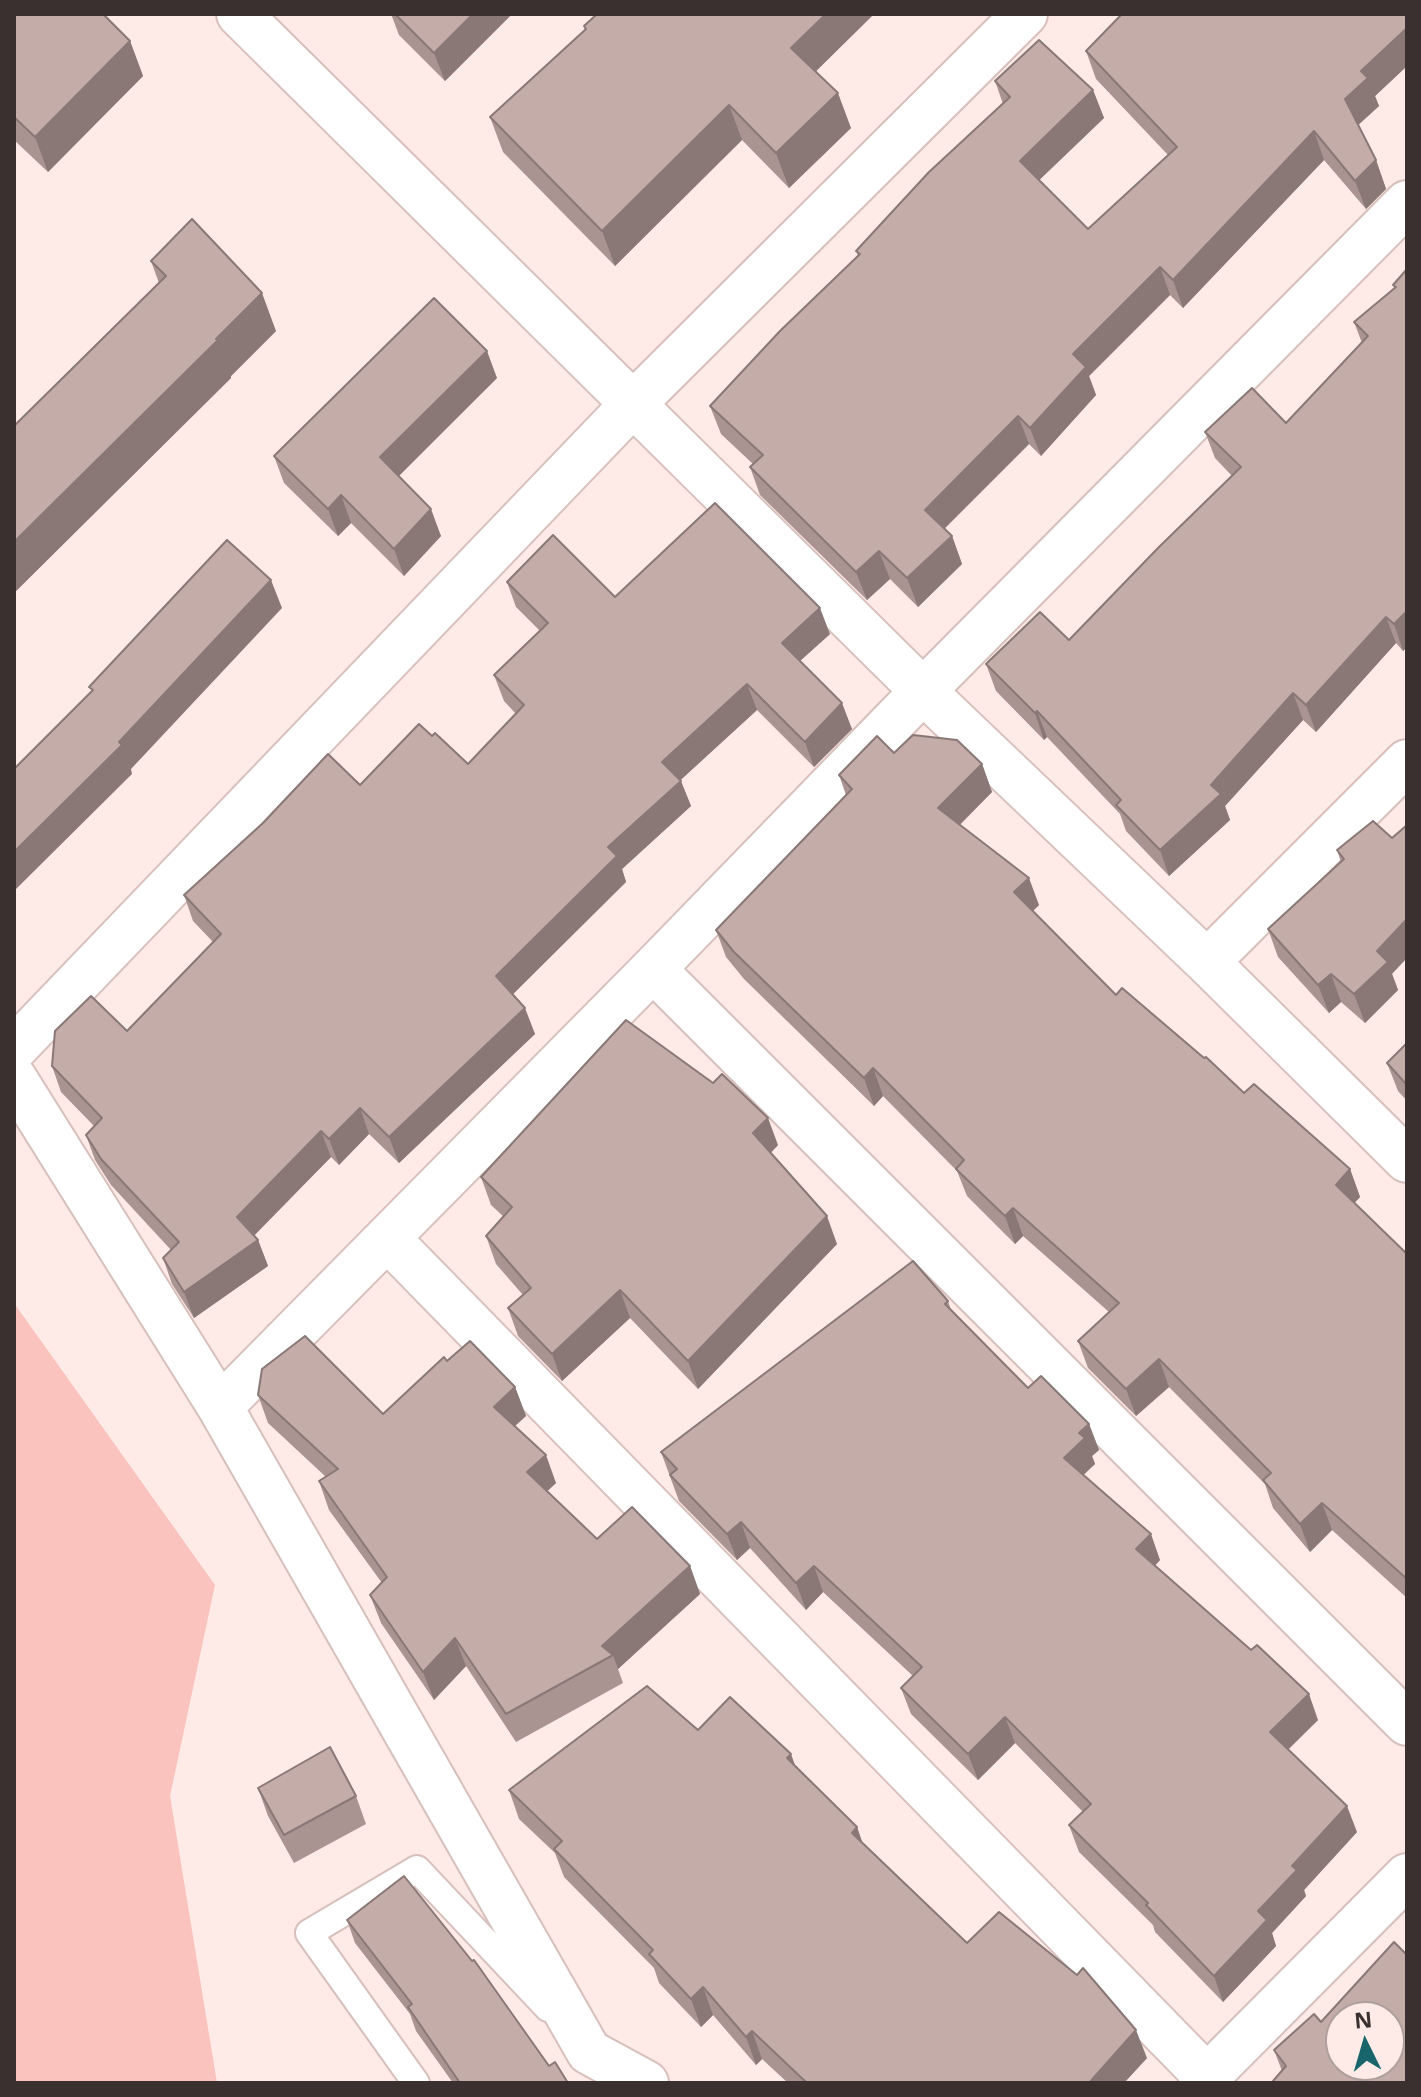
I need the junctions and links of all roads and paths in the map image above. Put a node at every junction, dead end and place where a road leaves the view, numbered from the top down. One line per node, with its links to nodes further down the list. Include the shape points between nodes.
1 (239, 14): 4 (street)
2 (1025, 14): 4 (street)
3 (1407, 203): 5 (street)
4 (632, 405): 5 (street); 9 (street)
5 (923, 691): 7 (street); 8 (street)
6 (1407, 762): 7 (street)
7 (1207, 962): 11 (street)
8 (653, 969): 12 (street); 14 (street)
9 (14, 1049)
10 (14, 1078): 13 (street)
11 (1407, 1160)
12 (387, 1238): 13 (street); 17 (street)
13 (220, 1407): 16 (street)
14 (1407, 1723)
15 (1407, 1876): 17 (street)
16 (589, 2052): 18 (lane, via 417,1869 309,1933); 19 (street)
17 (1204, 2080)
18 (416, 2083)
19 (646, 2083)

